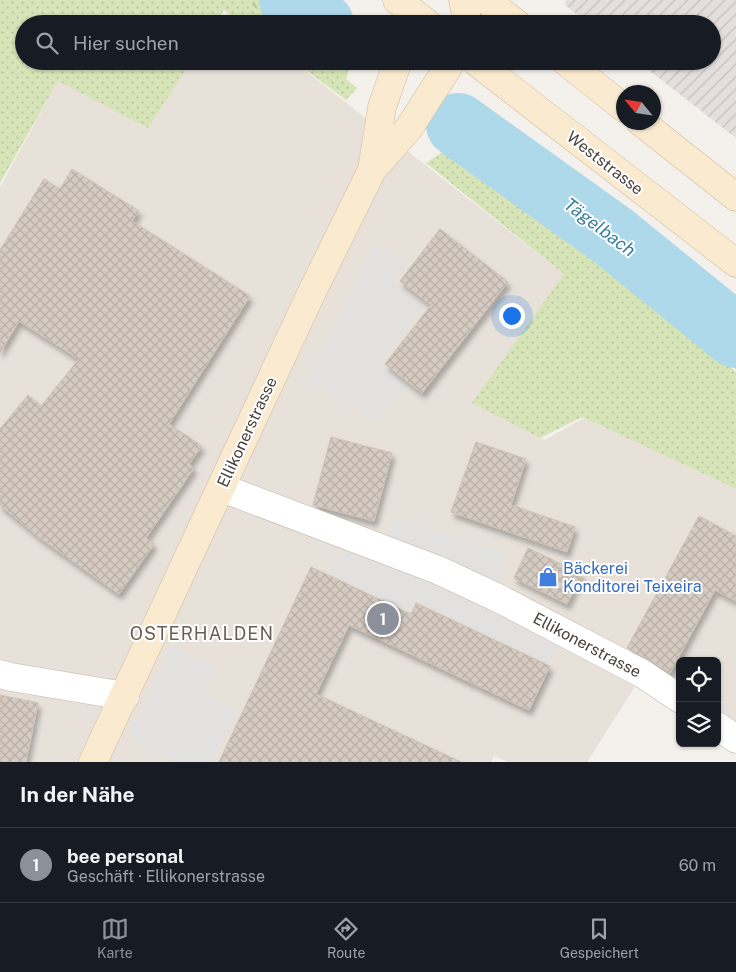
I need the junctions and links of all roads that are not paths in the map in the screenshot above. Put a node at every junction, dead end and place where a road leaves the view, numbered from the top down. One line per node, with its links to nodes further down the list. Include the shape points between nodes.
1 (463, 0): 3 (street)
2 (486, 0): 4 (street)
3 (465, 15)
4 (505, 15)
5 (395, 70): 11 (street, Ellikonerstrasse, via 382,107)
6 (454, 70): 11 (street, Ellikonerstrasse)
7 (469, 70): 13 (street, Weststrasse)
8 (576, 70): 9 (street)
9 (616, 102)
10 (651, 130): 12 (street)
11 (372, 170): 14 (street, Ellikonerstrasse, via 318,281)
12 (736, 197)
13 (736, 264)
14 (232, 492): 16 (street, Ellikonerstrasse); 17 (street, Ellikonerstrasse, via 438,570 644,674)
15 (0, 674): 16 (street)
16 (125, 696): 20 (street, Ellikonerstrasse)
17 (676, 697)
18 (721, 729): 19 (street)
19 (736, 739)
20 (93, 762)

